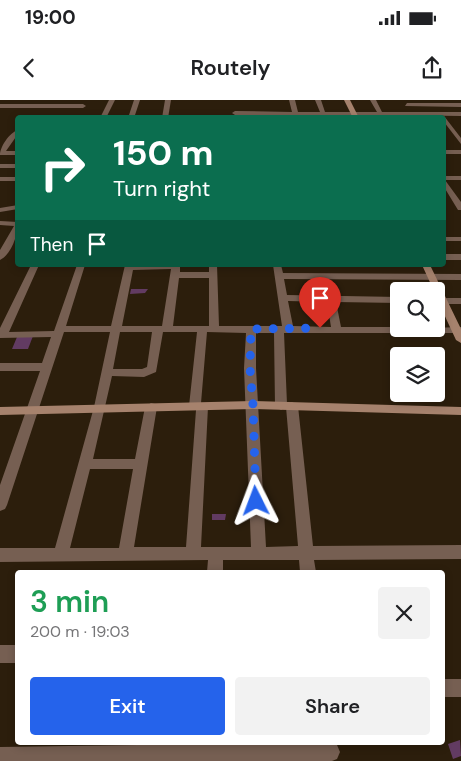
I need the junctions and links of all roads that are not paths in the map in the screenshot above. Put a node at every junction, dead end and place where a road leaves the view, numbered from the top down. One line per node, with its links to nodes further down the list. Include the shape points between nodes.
1 (86, 100): 12 (street)
2 (112, 100): 17 (street)
3 (137, 100): 18 (street)
4 (168, 100): 19 (street)
5 (318, 100): 23 (street)
6 (347, 100): 24 (street)
7 (373, 100): 25 (street)
8 (293, 103): 14 (street); 22 (street)
9 (405, 103): 10 (street); 26 (street)
10 (461, 105)
11 (0, 106): 12 (street)
12 (83, 106): 15 (street)
13 (234, 106): 20 (street)
14 (286, 106)
15 (78, 114)
16 (461, 114): 27 (street)
17 (104, 115)
18 (132, 115)
19 (166, 115)
20 (235, 115): 21 (street)
21 (269, 115)
22 (297, 115)
23 (324, 115)
24 (354, 115)
25 (381, 115)
26 (413, 115)
27 (446, 116)
28 (446, 121): 32 (street)
29 (15, 133): 31 (street)
30 (15, 141): 31 (street)
31 (9, 142): 34 (street)
32 (461, 142)
33 (458, 152): 36 (street)
34 (0, 153): 35 (street)
35 (15, 153)
36 (461, 159)
37 (0, 166): 38 (street)
38 (15, 166)
39 (446, 178): 40 (street)
40 (461, 178)
41 (0, 179): 42 (street)
42 (15, 179)
43 (446, 185): 44 (street)
44 (453, 196): 46 (street)
45 (15, 208): 47 (street)
46 (461, 208)
47 (0, 210)
48 (0, 223): 49 (street)
49 (15, 226)
50 (446, 239): 51 (street)
51 (461, 239)
52 (9, 241): 53 (street)
53 (0, 257)
54 (446, 257): 55 (street)
55 (461, 257)
56 (34, 267): 82 (street)
57 (80, 267): 81 (street)
58 (129, 267): 75 (street)
59 (144, 267): 62 (street)
60 (277, 267): 64 (street)
61 (427, 267): 65 (street)
62 (175, 269): 63 (street); 76 (street)
63 (213, 270): 77 (street)
64 (279, 276): 65 (street); 68 (street)
65 (432, 277): 66 (street); 67 (street)
66 (461, 277)
67 (434, 282)
68 (282, 298): 69 (street); 79 (street)
69 (331, 299): 70 (street); 74 (street)
70 (390, 300)
71 (445, 301): 72 (street)
72 (461, 301)
73 (445, 309): 80 (street)
74 (336, 328): 79 (street); 80 (street)
75 (117, 329): 76 (street); 81 (street); 86 (street)
76 (162, 329): 77 (street); 86 (street, via 149,372)
77 (208, 329): 78 (street); 91 (street)
78 (251, 329): 79 (street); 87 (street)
79 (284, 329): 88 (street)
80 (458, 330): 83 (street)
81 (58, 331): 82 (street); 85 (street)
82 (1, 335)
83 (461, 340)
84 (0, 367): 85 (street)
85 (46, 367): 93 (street)
86 (107, 372): 89 (street)
87 (253, 405): 88 (street); 91 (street); 101 (street)
88 (287, 406): 94 (street); 102 (street)
89 (100, 407): 90 (street); 93 (street); 95 (street)
90 (151, 407): 91 (street); 96 (street)
91 (199, 407): 104 (street)
92 (0, 411): 93 (street)
93 (31, 411): 97 (street)
94 (461, 411)
95 (84, 464): 96 (street); 106 (street)
96 (142, 464): 103 (street)
97 (4, 482): 98 (street)
98 (0, 504)
99 (461, 552): 102 (street)
100 (216, 553): 101 (street); 104 (street); 107 (street)
101 (259, 553): 102 (street)
102 (305, 553): 108 (street)
103 (125, 554): 104 (street); 106 (street)
104 (193, 554)
105 (0, 555): 106 (street)
106 (61, 555)
107 (215, 570)
108 (308, 570)
109 (0, 654): 110 (street)
110 (15, 654)
111 (445, 688): 112 (street)
112 (461, 688)
113 (214, 748): 114 (street); 115 (street)
114 (330, 752)
115 (0, 757)

